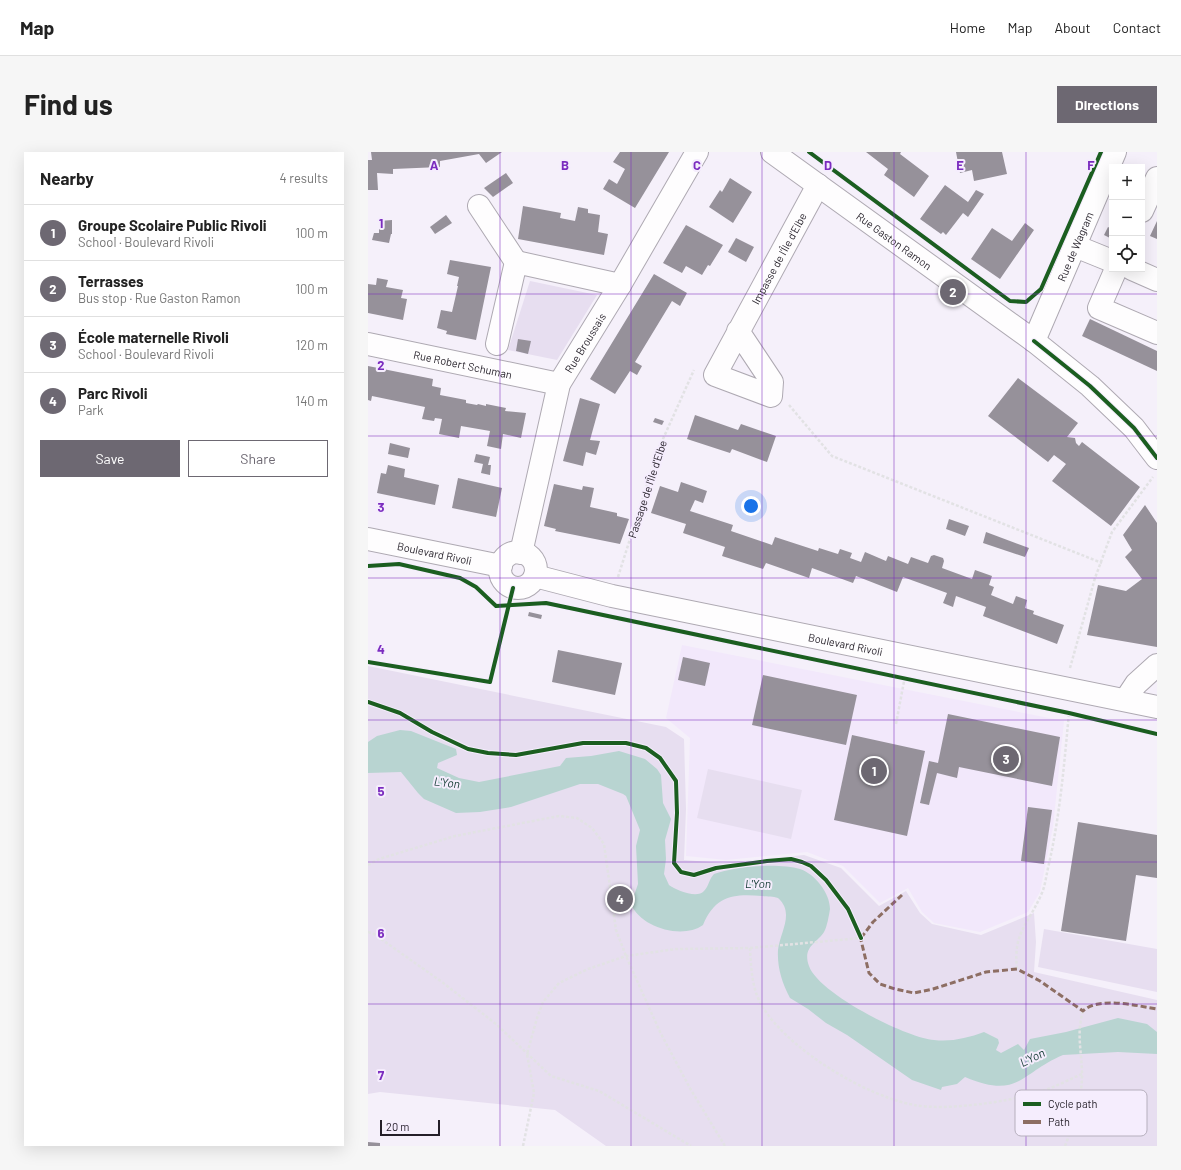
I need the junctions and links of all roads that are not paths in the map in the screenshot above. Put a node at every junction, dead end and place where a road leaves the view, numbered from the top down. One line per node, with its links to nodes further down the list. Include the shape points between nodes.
1 (697, 152): 14 (street, Rue Broussais)
2 (772, 152): 5 (street, Rue Gaston Ramon)
3 (1115, 152): 8 (street, Rue de Wagram)
4 (1157, 178): 6 (street)
5 (818, 185): 15 (street, Impasse de l'Île d'Elbe); 17 (street, Rue Gaston Ramon)
6 (1145, 204)
7 (479, 206): 10 (street)
8 (1075, 246): 9 (street); 17 (street, Rue de Wagram)
9 (1109, 260)
10 (516, 262): 14 (street); 19 (street)
11 (1115, 272): 16 (street, via 1099,308)
12 (1139, 272): 13 (street)
13 (1157, 280)
14 (620, 285): 20 (street, Rue Broussais)
15 (738, 331): 15 (street, Impasse de l'Île d'Elbe, via 715,375 771,396 772,382)
16 (1157, 333)
17 (1034, 341): 21 (street, Rue Gaston Ramon, via 1134,428)
18 (368, 344): 20 (street, Rue Robert Schuman)
19 (497, 344)
20 (559, 384): 23 (street, Rue Broussais)
21 (1157, 458)
22 (368, 539): 24 (street, Boulevard Rivoli)
23 (521, 553): 24 (street, via 506,557); 25 (street, via 532,559 535,564)
24 (501, 566): 25 (street, via 501,577 513,588 529,585)
25 (535, 576): 27 (street, Boulevard Rivoli, via 612,596)
26 (1157, 665): 27 (street, via 1136,684)
27 (1126, 699): 28 (street, Boulevard Rivoli)
28 (1157, 706)

